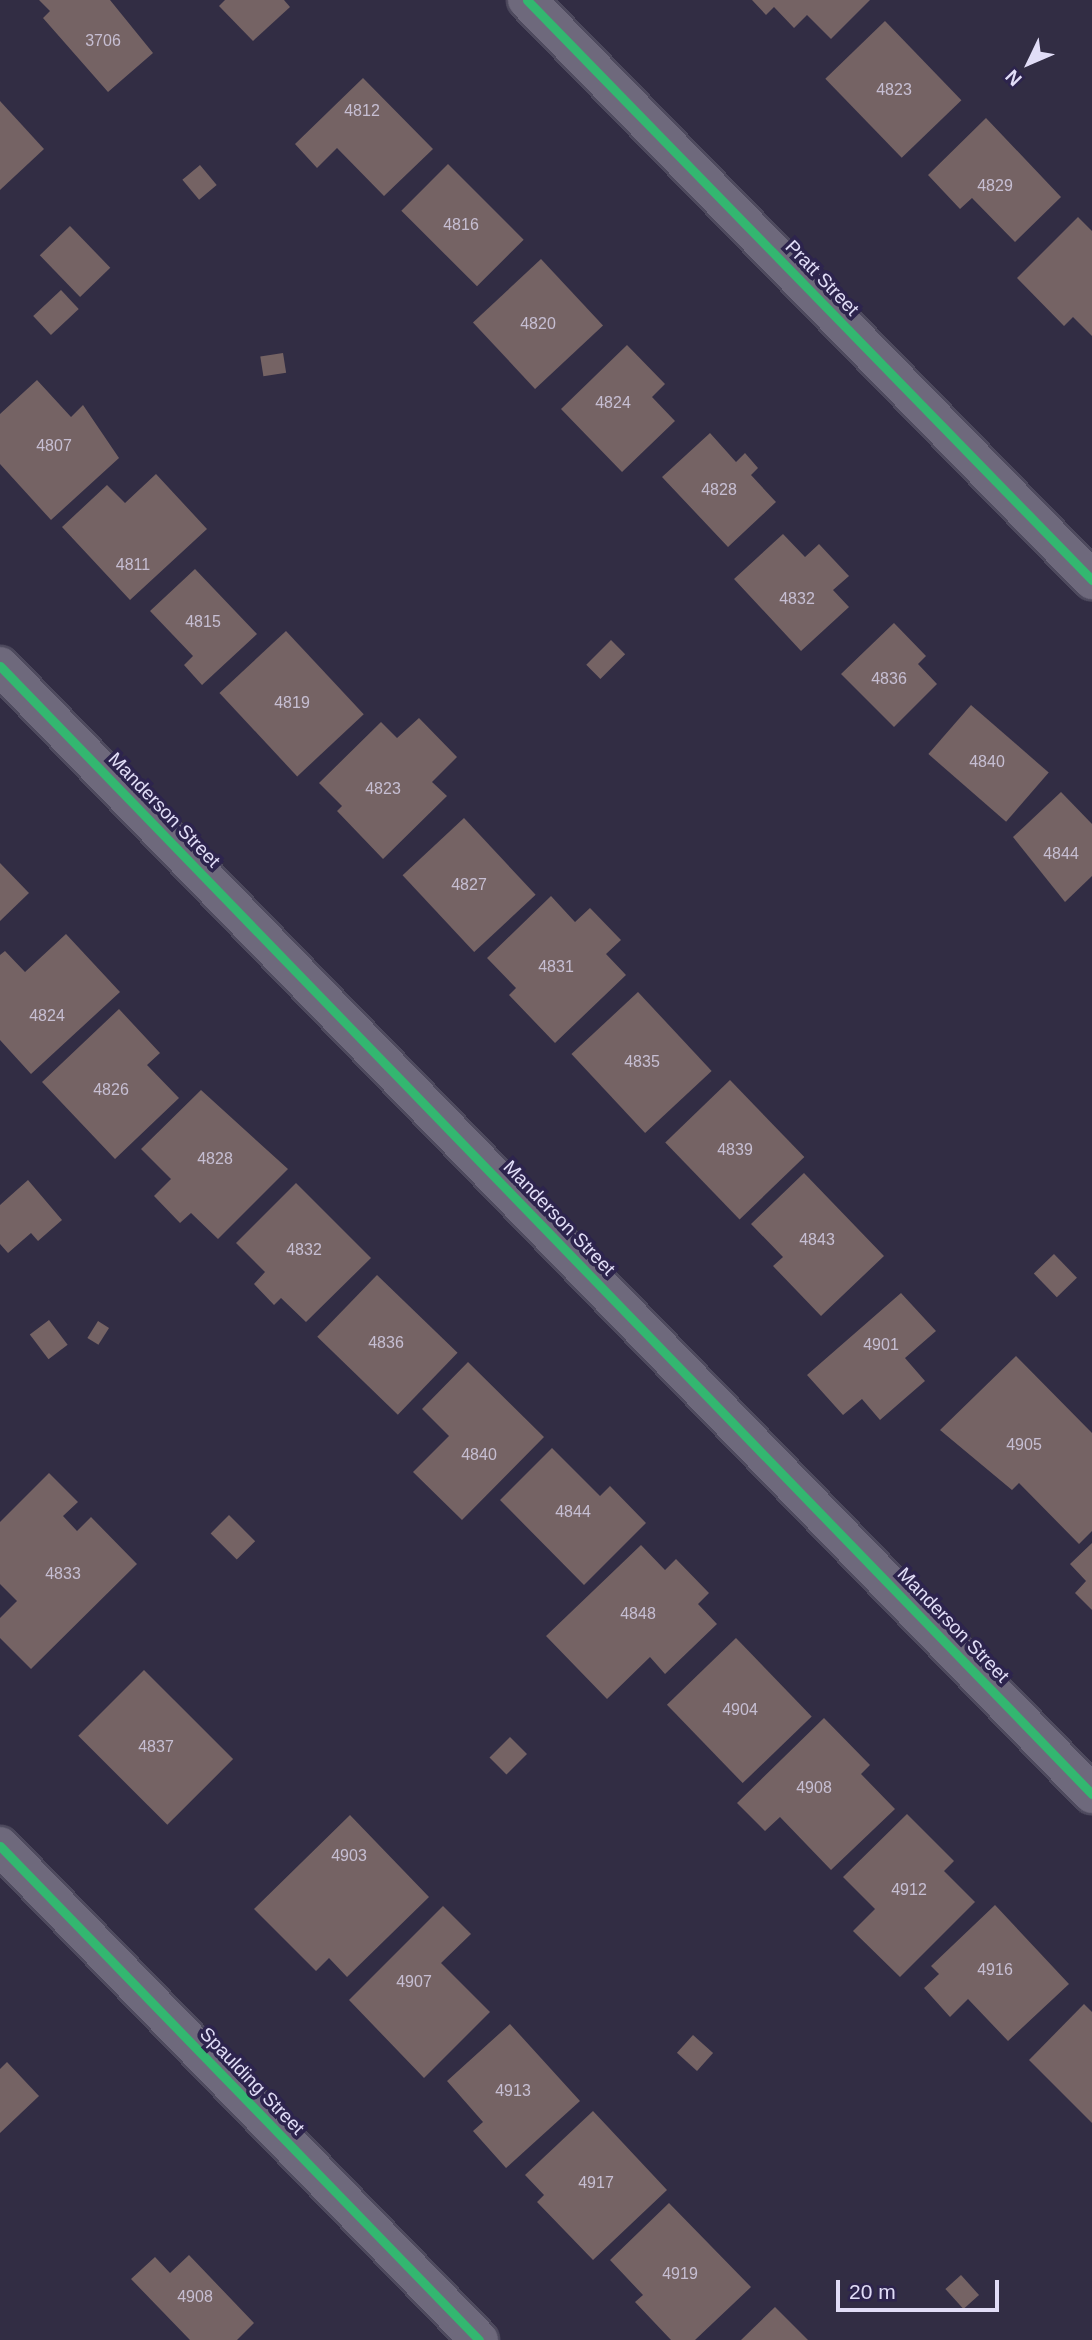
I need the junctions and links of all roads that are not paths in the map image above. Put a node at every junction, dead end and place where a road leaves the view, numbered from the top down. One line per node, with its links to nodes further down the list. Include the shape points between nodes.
1 (527, 0): 2 (street, Pratt Street)
2 (1092, 580)
3 (0, 666): 4 (street, Manderson Street)
4 (1092, 1794)
5 (0, 1846): 6 (street, Spaulding Street)
6 (479, 2340)

